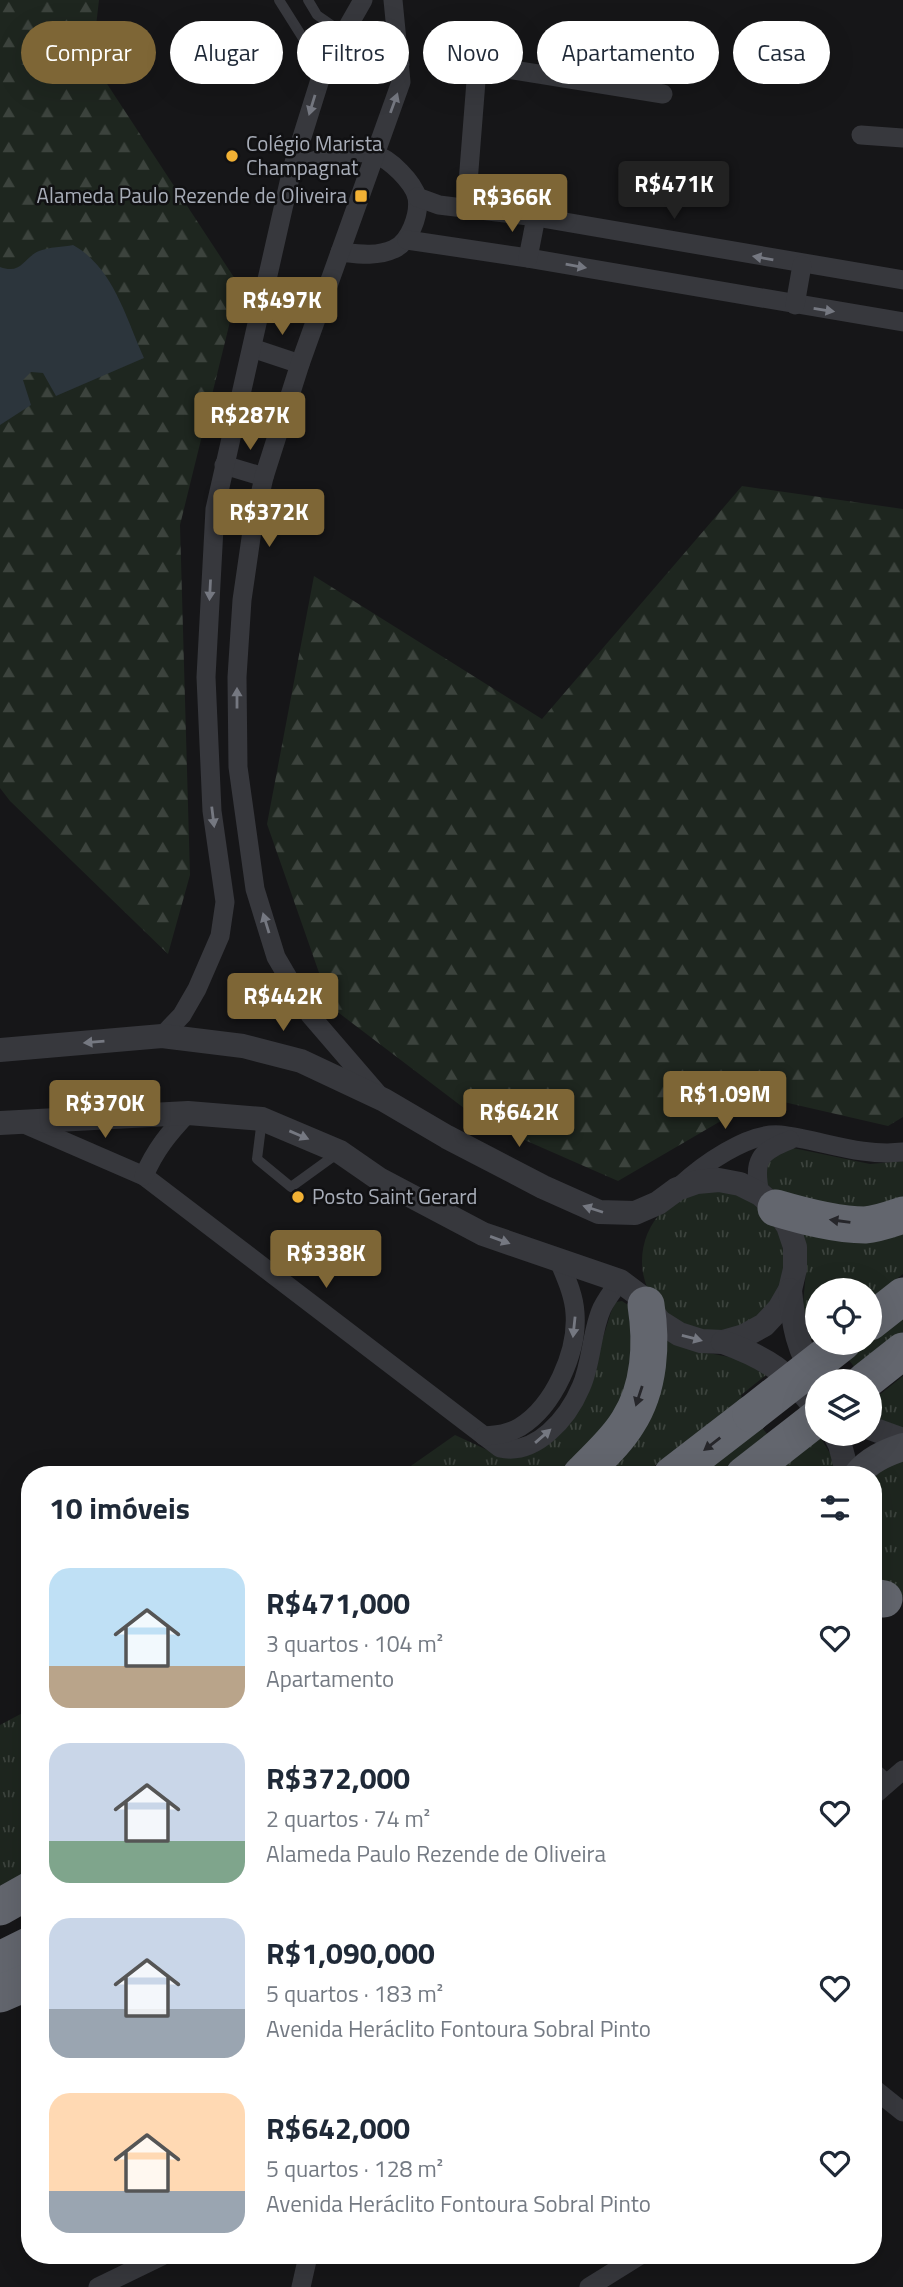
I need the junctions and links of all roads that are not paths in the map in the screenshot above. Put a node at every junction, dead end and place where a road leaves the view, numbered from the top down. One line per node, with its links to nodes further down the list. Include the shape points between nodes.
1 (279, 0): 8 (lane)
2 (308, 0): 5 (lane)
3 (363, 0): 6 (street)
4 (393, 0): 7 (street)
5 (326, 21)
6 (350, 21)
7 (395, 21)
8 (297, 28)
9 (318, 84): 15 (street, one-way to 15)
10 (400, 84): 14 (street, one-way to 10)
11 (663, 94): 17 (street, via 489,66 476,81)
12 (861, 135): 13 (street)
13 (903, 138)
14 (376, 155): 15 (street, via 341,153); 16 (street, via 394,165); 20 (street)
15 (292, 169): 26 (street)
16 (416, 197): 17 (street); 19 (street, via 415,219)
17 (466, 208): 18 (street)
18 (536, 217): 21 (street); 22 (street, one-way to 18)
19 (407, 240): 20 (street, via 394,249 371,254); 21 (street)
20 (340, 252): 27 (street)
21 (528, 258): 24 (street, one-way to 24)
22 (802, 265): 23 (street); 24 (street)
23 (903, 280)
24 (795, 305): 25 (street, one-way to 25)
25 (903, 322)
26 (252, 348): 27 (street); 28 (street)
27 (300, 364): 29 (street)
28 (224, 466): 29 (street); 30 (street, one-way to 30, via 215,509 206,677 212,811 225,902 220,936 197,989)
29 (264, 477): 32 (street, one-way to 29, via 310,1015 276,957 255,889 238,767 237,677 242,600)
30 (162, 1036): 31 (street, one-way to 31); 32 (street, via 243,1046 301,1061)
31 (0, 1050)
32 (384, 1100): 40 (street, one-way to 32, via 635,1213 590,1209)
33 (188, 1113): 34 (street); 35 (street); 39 (street, via 152,1155)
34 (262, 1119): 37 (street, one-way to 37); 37 (lane, via 257,1159 291,1187)
35 (11, 1123): 39 (street)
36 (794, 1138): 38 (street, via 871,1154); 40 (street, via 759,1138 732,1150 697,1170); 41 (street, via 762,1154 757,1166)
37 (340, 1152): 43 (street, one-way to 43, via 379,1179 483,1234)
38 (903, 1152)
39 (144, 1176): 56 (street)
40 (667, 1196): 41 (street, via 697,1182 719,1180 740,1184)
41 (768, 1201): 42 (highway, one-way to 41, via 864,1225 806,1216); 44 (street, via 788,1226 795,1247)
42 (903, 1215)
43 (559, 1261): 45 (street); 56 (street, one-way to 56, via 575,1313 575,1330 559,1383 533,1418 518,1429)
44 (790, 1290): 48 (street, via 764,1325); 51 (street, via 799,1345)
45 (635, 1294): 48 (street, one-way to 48, via 679,1335); 56 (street, one-way to 45, via 512,1451 537,1442 581,1387 602,1309); 60 (highway, one-way to 60, via 650,1331 640,1398 628,1422)
46 (903, 1296): 47 (highway)
47 (882, 1313)
48 (723, 1342): 53 (street, via 774,1365)
49 (903, 1351): 52 (highway)
50 (826, 1355): 61 (highway, one-way to 61, bridge)
51 (810, 1369)
52 (880, 1369)
53 (805, 1396)
54 (805, 1427): 62 (highway)
55 (882, 1433): 57 (street)
56 (484, 1436)
57 (903, 1440)
58 (840, 1446): 63 (street)
59 (903, 1447): 64 (main road)
60 (589, 1466)
61 (684, 1466)
62 (756, 1466)
63 (846, 1466)
64 (865, 1466)
65 (882, 1771): 66 (lane)
66 (899, 1781): 67 (street)
67 (882, 1791)
68 (21, 1894): 70 (highway)
69 (21, 1903): 71 (highway)
70 (0, 1907)
71 (0, 1913)
72 (21, 1950): 73 (highway)
73 (0, 1960)
74 (21, 1985): 75 (highway)
75 (0, 1994)
76 (882, 2100): 77 (street)
77 (903, 2112)
78 (141, 2264): 81 (street)
79 (306, 2264): 82 (street)
80 (626, 2264): 83 (street)
81 (99, 2287)
82 (301, 2287)
83 (589, 2287)

